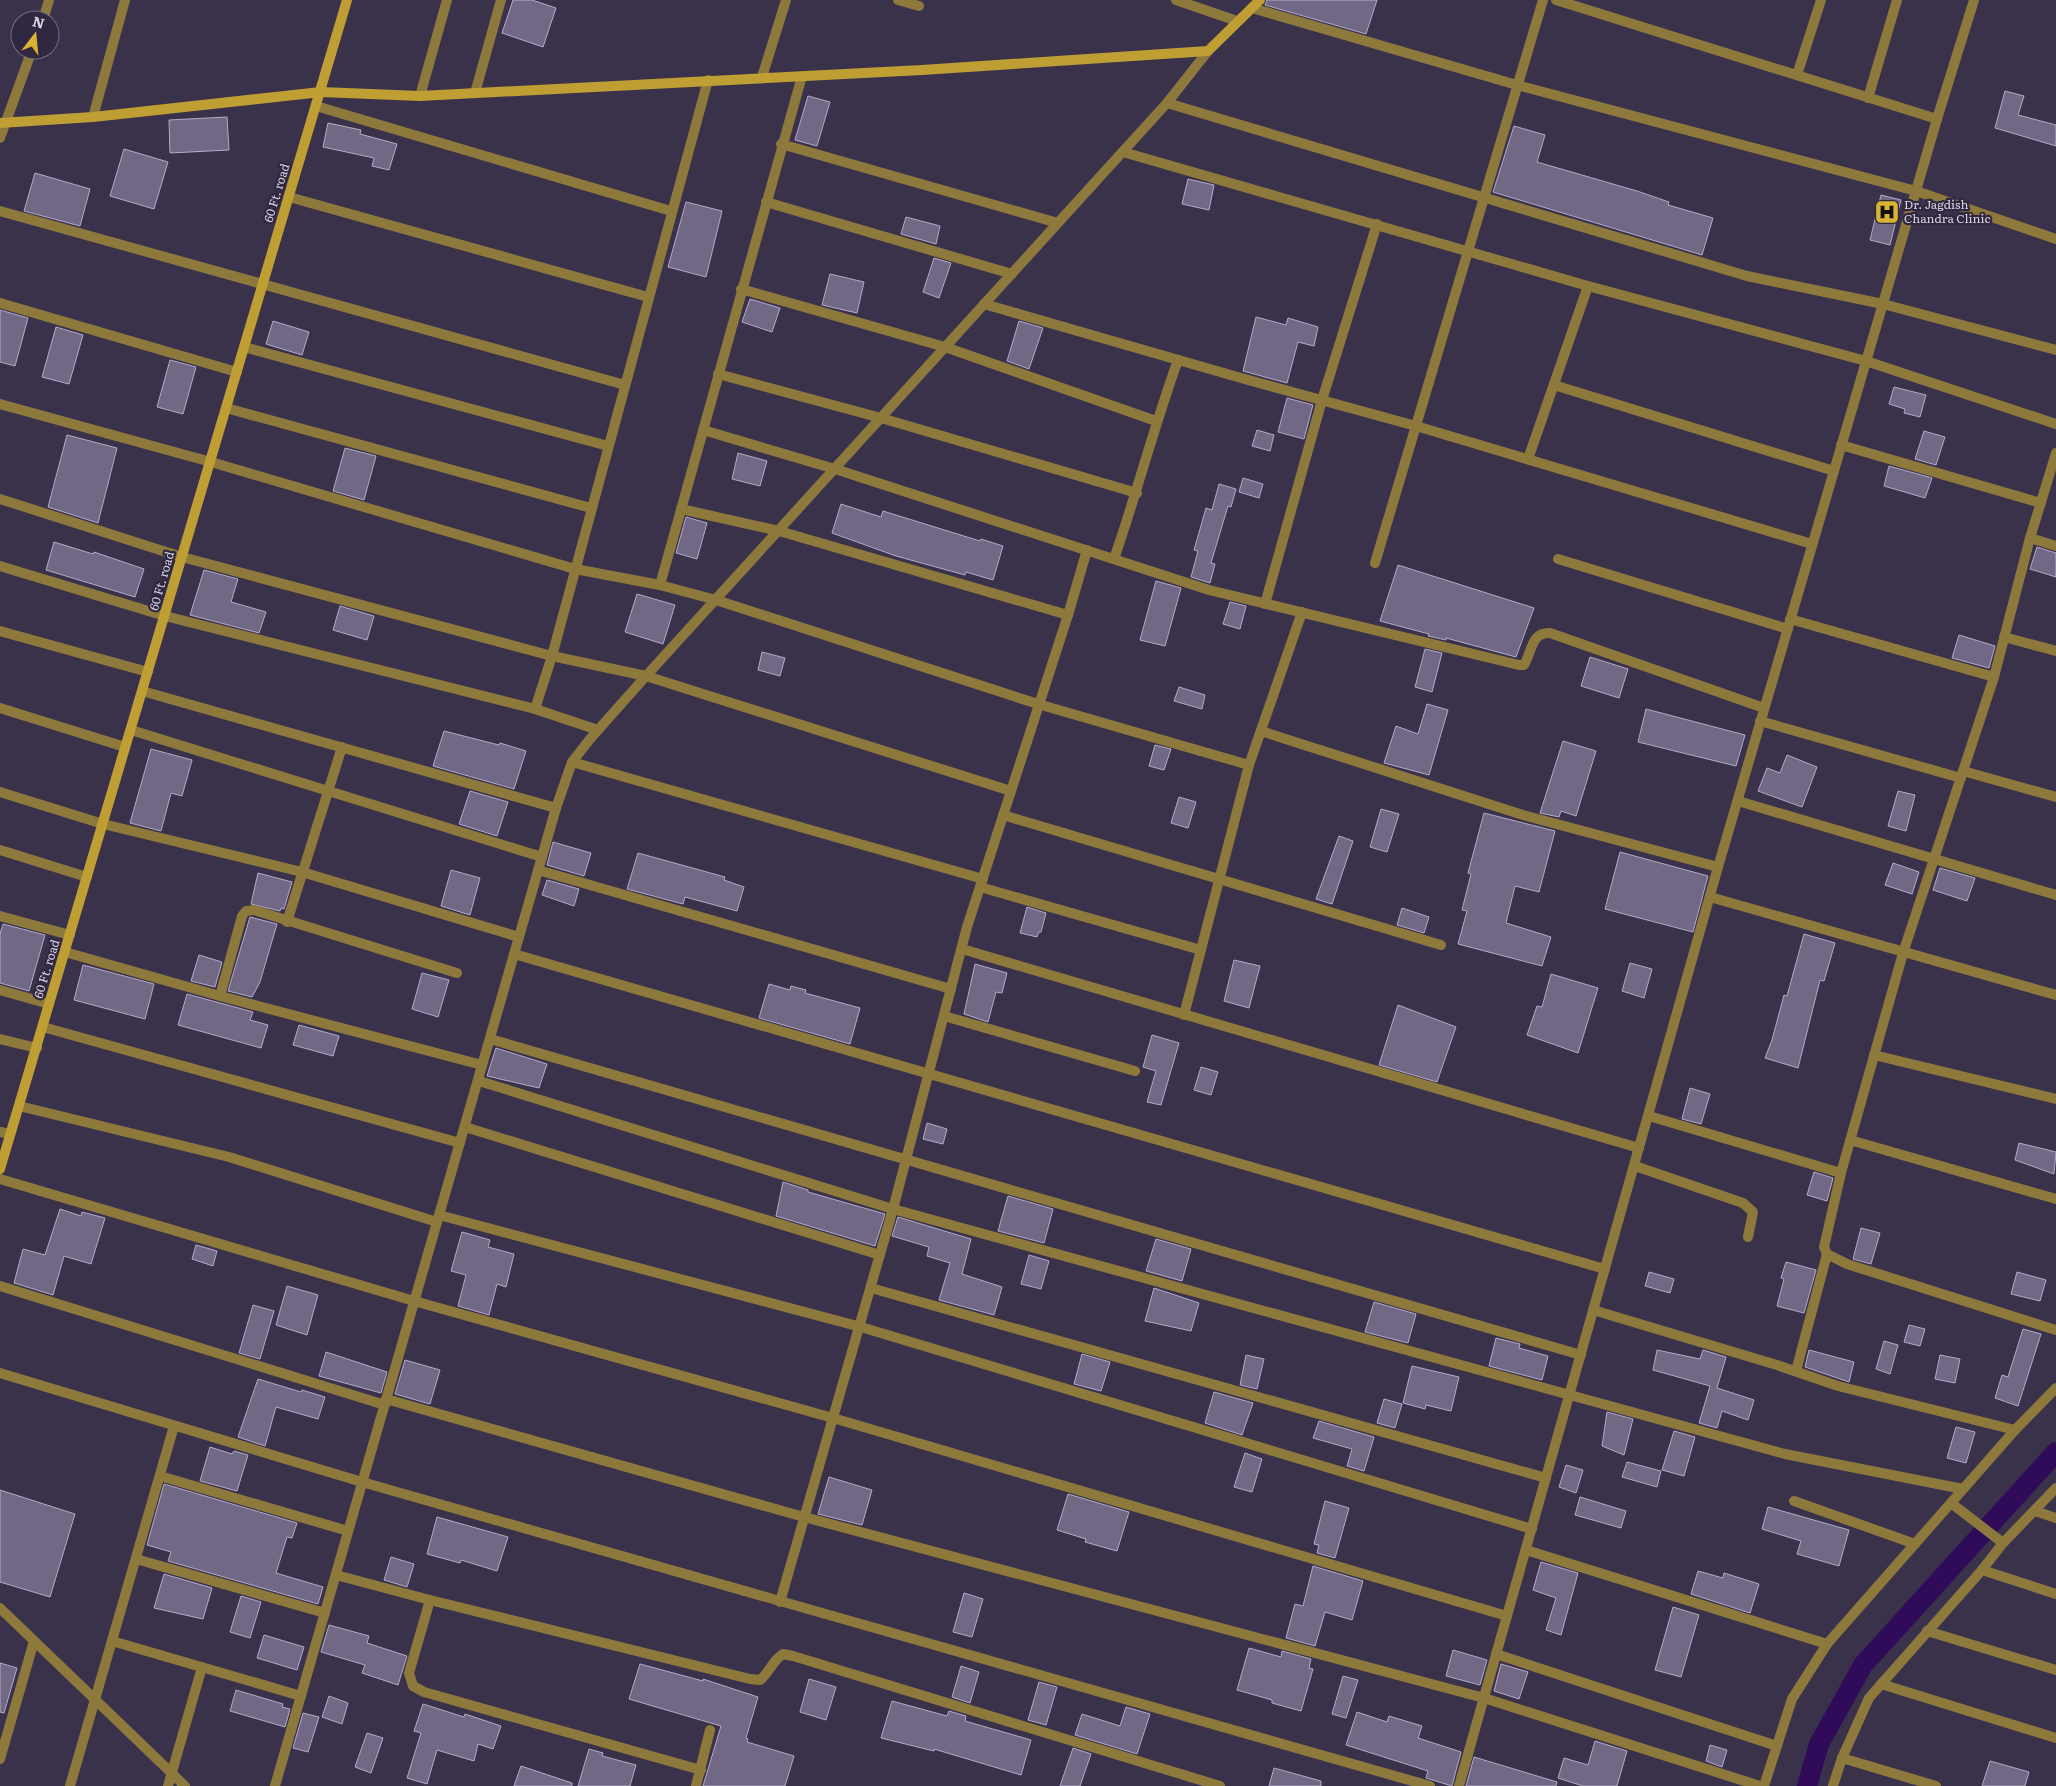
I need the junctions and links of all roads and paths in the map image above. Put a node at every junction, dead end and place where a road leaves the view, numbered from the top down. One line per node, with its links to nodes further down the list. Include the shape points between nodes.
1 (125, 0): 30 (street)
2 (347, 0): 24 (street, 60 Ft. road)
3 (447, 0): 26 (street)
4 (501, 0): 25 (street)
5 (786, 0): 21 (street)
6 (898, 0): 14 (street)
7 (1176, 0): 16 (street)
8 (1260, 0): 15 (street)
9 (1543, 0): 23 (street)
10 (1556, 0): 19 (street)
11 (1821, 0): 19 (street)
12 (1897, 0): 27 (street)
13 (1974, 0): 31 (street)
14 (919, 6)
15 (1252, 8): 16 (street); 23 (street)
16 (1237, 22): 17 (street)
17 (1208, 51): 20 (street); 28 (street)
18 (28, 60): 32 (street)
19 (1797, 75): 27 (street)
20 (802, 76): 21 (street); 34 (street)
21 (762, 77): 22 (street)
22 (708, 80): 25 (street); 41 (street)
23 (1517, 85): 36 (street); 38 (street)
24 (321, 92): 26 (street); 29 (street, 60 Ft. road); 30 (street)
25 (476, 93): 26 (street)
26 (420, 96)
27 (1868, 98): 31 (street)
28 (1167, 103): 35 (street); 38 (street)
29 (316, 106): 37 (street, 60 Ft. road); 41 (street)
30 (93, 116): 32 (street)
31 (1937, 119): 36 (street)
32 (3, 122): 33 (street)
33 (0, 138)
34 (781, 144): 39 (street); 42 (street)
35 (1123, 152): 42 (street); 43 (street)
36 (1916, 191): 44 (street); 53 (street)
37 (288, 197): 47 (street, 60 Ft. road); 50 (street)
38 (1485, 197): 45 (street); 53 (street, via 1747,276)
39 (766, 202): 46 (street); 49 (street)
40 (0, 211): 47 (street)
41 (671, 211): 50 (street)
42 (1058, 223): 46 (street)
43 (1377, 224): 45 (street); 63 (street)
44 (2056, 239)
45 (1468, 250): 48 (street); 69 (street)
46 (1012, 274): 52 (street)
47 (262, 285): 54 (street, 60 Ft. road); 61 (street)
48 (1588, 286): 58 (street); 62 (street)
49 (741, 289): 55 (street); 60 (street)
50 (648, 297): 61 (street)
51 (0, 303): 59 (street)
52 (984, 304): 55 (street); 57 (street)
53 (1883, 304): 56 (street); 58 (street)
54 (244, 347): 59 (street, 60 Ft. road); 72 (street)
55 (945, 347): 66 (street); 67 (street)
56 (2056, 350)
57 (1178, 360): 63 (street); 67 (street)
58 (1866, 361): 68 (street); 71 (street)
59 (237, 372): 65 (street, 60 Ft. road)
60 (718, 374): 66 (street); 70 (street)
61 (625, 385): 72 (street)
62 (1554, 385): 74 (street); 77 (street)
63 (1322, 400): 69 (street); 96 (street)
64 (0, 404): 75 (street)
65 (226, 408): 75 (street, 60 Ft. road); 81 (street)
66 (881, 418): 76 (street); 78 (street)
67 (1156, 422): 78 (street)
68 (2056, 424)
69 (1416, 426): 74 (street); 91 (street)
70 (703, 430): 76 (street); 82 (street)
71 (1841, 445): 77 (street); 80 (street)
72 (608, 446): 81 (street)
73 (2056, 453): 80 (street)
74 (1528, 459): 85 (street)
75 (211, 462): 88 (street, 60 Ft. road); 93 (street)
76 (835, 469): 83 (street); 87 (street)
77 (1834, 471): 85 (street)
78 (1137, 493): 89 (street)
79 (0, 499): 88 (street)
80 (2041, 503): 84 (street)
81 (591, 508): 93 (street)
82 (681, 509): 83 (street); 94 (street)
83 (779, 531): 95 (street); 98 (street)
84 (2030, 538): 86 (street); 102 (street)
85 (1812, 544): 100 (street)
86 (2056, 546)
87 (1087, 550): 89 (street); 98 (street)
88 (182, 557): 99 (street, 60 Ft. road); 104 (street)
89 (1114, 559): 96 (street, via 1209,590)
90 (1558, 559): 100 (street)
91 (1375, 563)
92 (0, 566): 99 (street)
93 (575, 569): 94 (street); 104 (street)
94 (660, 585): 95 (street)
95 (716, 600): 106 (street); 109 (street)
96 (1265, 604): 97 (street)
97 (1302, 612): 111 (street, via 1519,665 1524,665 1527,660 1535,638 1542,633 1550,633); 116 (street)
98 (1068, 615): 109 (street)
99 (165, 616): 105 (street, 60 Ft. road); 112 (street)
100 (1789, 624): 107 (street); 111 (street)
101 (0, 631): 105 (street)
102 (2004, 637): 103 (street); 107 (street)
103 (2056, 651)
104 (552, 656): 106 (street); 112 (street)
105 (148, 672): 108 (street, 60 Ft. road)
106 (646, 676): 115 (street); 123 (street)
107 (1994, 677): 121 (street)
108 (142, 690): 114 (street, 60 Ft. road); 118 (street)
109 (1038, 704): 120 (street); 123 (street)
110 (0, 708): 117 (street)
111 (1764, 708): 113 (street)
112 (535, 709): 115 (street)
113 (1760, 721): 121 (street); 126 (street)
114 (131, 730): 117 (street, 60 Ft. road); 122 (street)
115 (598, 730): 119 (street)
116 (1261, 731): 120 (street); 133 (street, via 1523,815)
117 (125, 747): 129 (street, 60 Ft. road)
118 (342, 747): 122 (street); 127 (street)
119 (572, 762): 127 (street); 138 (street)
120 (1249, 765): 137 (street)
121 (1962, 775): 125 (street); 132 (street)
122 (329, 791): 131 (street); 135 (street)
123 (1011, 791): 128 (street)
124 (0, 792): 129 (street)
125 (2056, 796)
126 (1738, 801): 132 (street); 133 (street)
127 (556, 808): 131 (street)
128 (1003, 816): 137 (street); 138 (street)
129 (103, 824): 135 (street); 136 (street, 60 Ft. road)
130 (0, 850): 136 (street)
131 (542, 857): 134 (street)
132 (1934, 860): 139 (street); 149 (street)
133 (1718, 867): 140 (street)
134 (538, 870): 144 (street); 152 (street)
135 (302, 872): 142 (street); 144 (street)
136 (87, 878): 143 (street, 60 Ft. road)
137 (1220, 880): 145 (street); 147 (street)
138 (981, 883): 146 (street); 147 (street)
139 (2056, 895)
140 (1710, 898): 149 (street); 170 (street)
141 (0, 916): 143 (street)
142 (287, 922): 151 (street); 155 (street, via 254,910 246,911)
143 (70, 935): 148 (street, 60 Ft. road)
144 (519, 937): 150 (street)
145 (1441, 945)
146 (962, 950): 152 (street); 157 (street)
147 (1201, 950): 157 (street)
148 (65, 952): 155 (street); 156 (street, 60 Ft. road)
149 (1903, 953): 154 (street); 163 (street)
150 (514, 954): 161 (street); 166 (street)
151 (457, 973)
152 (951, 988): 158 (street)
153 (0, 990): 156 (street)
154 (2056, 995)
155 (220, 996): 164 (street)
156 (49, 1004): 159 (street, 60 Ft. road)
157 (1184, 1015): 175 (street)
158 (944, 1016): 165 (street); 166 (street)
159 (42, 1027): 162 (street, 60 Ft. road); 174 (street)
160 (0, 1039): 162 (street)
161 (490, 1039): 164 (street); 176 (street)
162 (37, 1048): 169 (street, 60 Ft. road)
163 (1874, 1055): 168 (street); 173 (street)
164 (482, 1065): 167 (street)
165 (1135, 1071)
166 (929, 1075): 176 (street); 187 (street)
167 (479, 1081): 171 (street); 182 (street)
168 (2056, 1099)
169 (19, 1106): 172 (street, 60 Ft. road); 183 (street, via 229,1158)
170 (1649, 1116): 175 (street); 179 (street)
171 (465, 1127): 174 (street); 186 (street)
172 (5, 1133): 178 (street, 60 Ft. road)
173 (1850, 1140): 179 (street); 181 (street)
174 (460, 1143): 183 (street)
175 (1639, 1148): 177 (street)
176 (906, 1161): 182 (street); 194 (street)
177 (1635, 1166): 184 (street, via 1743,1203 1753,1212); 187 (street)
178 (0, 1169)
179 (1841, 1173): 185 (street, via 1825,1238)
180 (0, 1179): 190 (street)
181 (2056, 1199)
182 (894, 1209): 186 (street); 198 (street)
183 (438, 1218): 190 (street); 192 (street)
184 (1748, 1237)
185 (1827, 1254): 193 (street, via 1847,1264); 195 (street)
186 (880, 1255): 189 (street)
187 (1606, 1269): 191 (street)
188 (0, 1286): 199 (street)
189 (871, 1288): 192 (street); 204 (street)
190 (414, 1301): 199 (street); 200 (street)
191 (1594, 1310): 194 (street); 195 (street)
192 (860, 1327): 200 (street); 213 (street)
193 (2056, 1330)
194 (1581, 1355): 198 (street)
195 (1796, 1372): 202 (street, via 1838,1386)
196 (0, 1374): 201 (street)
197 (2056, 1388): 202 (street)
198 (1570, 1394): 204 (street); 207 (street, via 1785,1454)
199 (386, 1402): 205 (street); 211 (street)
200 (834, 1418): 211 (street); 226 (street)
201 (174, 1426): 203 (street); 205 (street)
202 (2015, 1430): 207 (street)
203 (160, 1476): 214 (street); 218 (street)
204 (1546, 1478): 213 (street)
205 (362, 1482): 214 (street); 223 (street)
206 (2056, 1488): 210 (street)
207 (1963, 1489): 209 (street)
208 (1794, 1501): 216 (street)
209 (1951, 1503): 215 (street); 216 (street)
210 (2035, 1511): 212 (street); 215 (street)
211 (804, 1517): 223 (street); 236 (street)
212 (2056, 1518)
213 (1532, 1529): 217 (street)
214 (348, 1531): 220 (street)
215 (2003, 1543): 219 (street)
216 (1915, 1544): 230 (street)
217 (1526, 1550): 226 (street); 230 (street)
218 (136, 1559): 225 (street); 229 (street)
219 (1982, 1570): 221 (street); 227 (street)
220 (336, 1574): 222 (street); 225 (street)
221 (2056, 1594)
222 (430, 1600): 243 (street, via 409,1673 414,1686 424,1692); 250 (street, via 750,1679 760,1680 768,1674 775,1659 783,1654 793,1656)
223 (780, 1602): 251 (street)
224 (0, 1608): 228 (street)
225 (325, 1613): 235 (street)
226 (1507, 1616): 231 (street)
227 (1927, 1631): 233 (street); 234 (street)
228 (34, 1641): 237 (street); 242 (street)
229 (112, 1641): 232 (street); 237 (street)
230 (1827, 1644): 240 (street, via 1792,1699)
231 (1496, 1654): 236 (street); 240 (street)
232 (202, 1667): 235 (street); 244 (street)
233 (2056, 1670)
234 (1881, 1684): 239 (street); 241 (street, via 1869,1698)
235 (301, 1696): 248 (street)
236 (1484, 1698): 252 (street); 253 (street)
237 (95, 1699): 244 (street); 245 (street)
238 (710, 1730): 243 (street)
239 (2056, 1738)
240 (1777, 1746): 254 (street)
241 (1842, 1758): 255 (street); 256 (street)
242 (0, 1759)
243 (701, 1770): 249 (street)
244 (172, 1774): 246 (street); 247 (street)
245 (70, 1786)
246 (168, 1786)
247 (185, 1786)
248 (275, 1786)
249 (696, 1786)
250 (1220, 1786)
251 (1430, 1786)
252 (1459, 1786)
253 (1760, 1786)
254 (1764, 1786)
255 (1833, 1786)
256 (1936, 1786)

